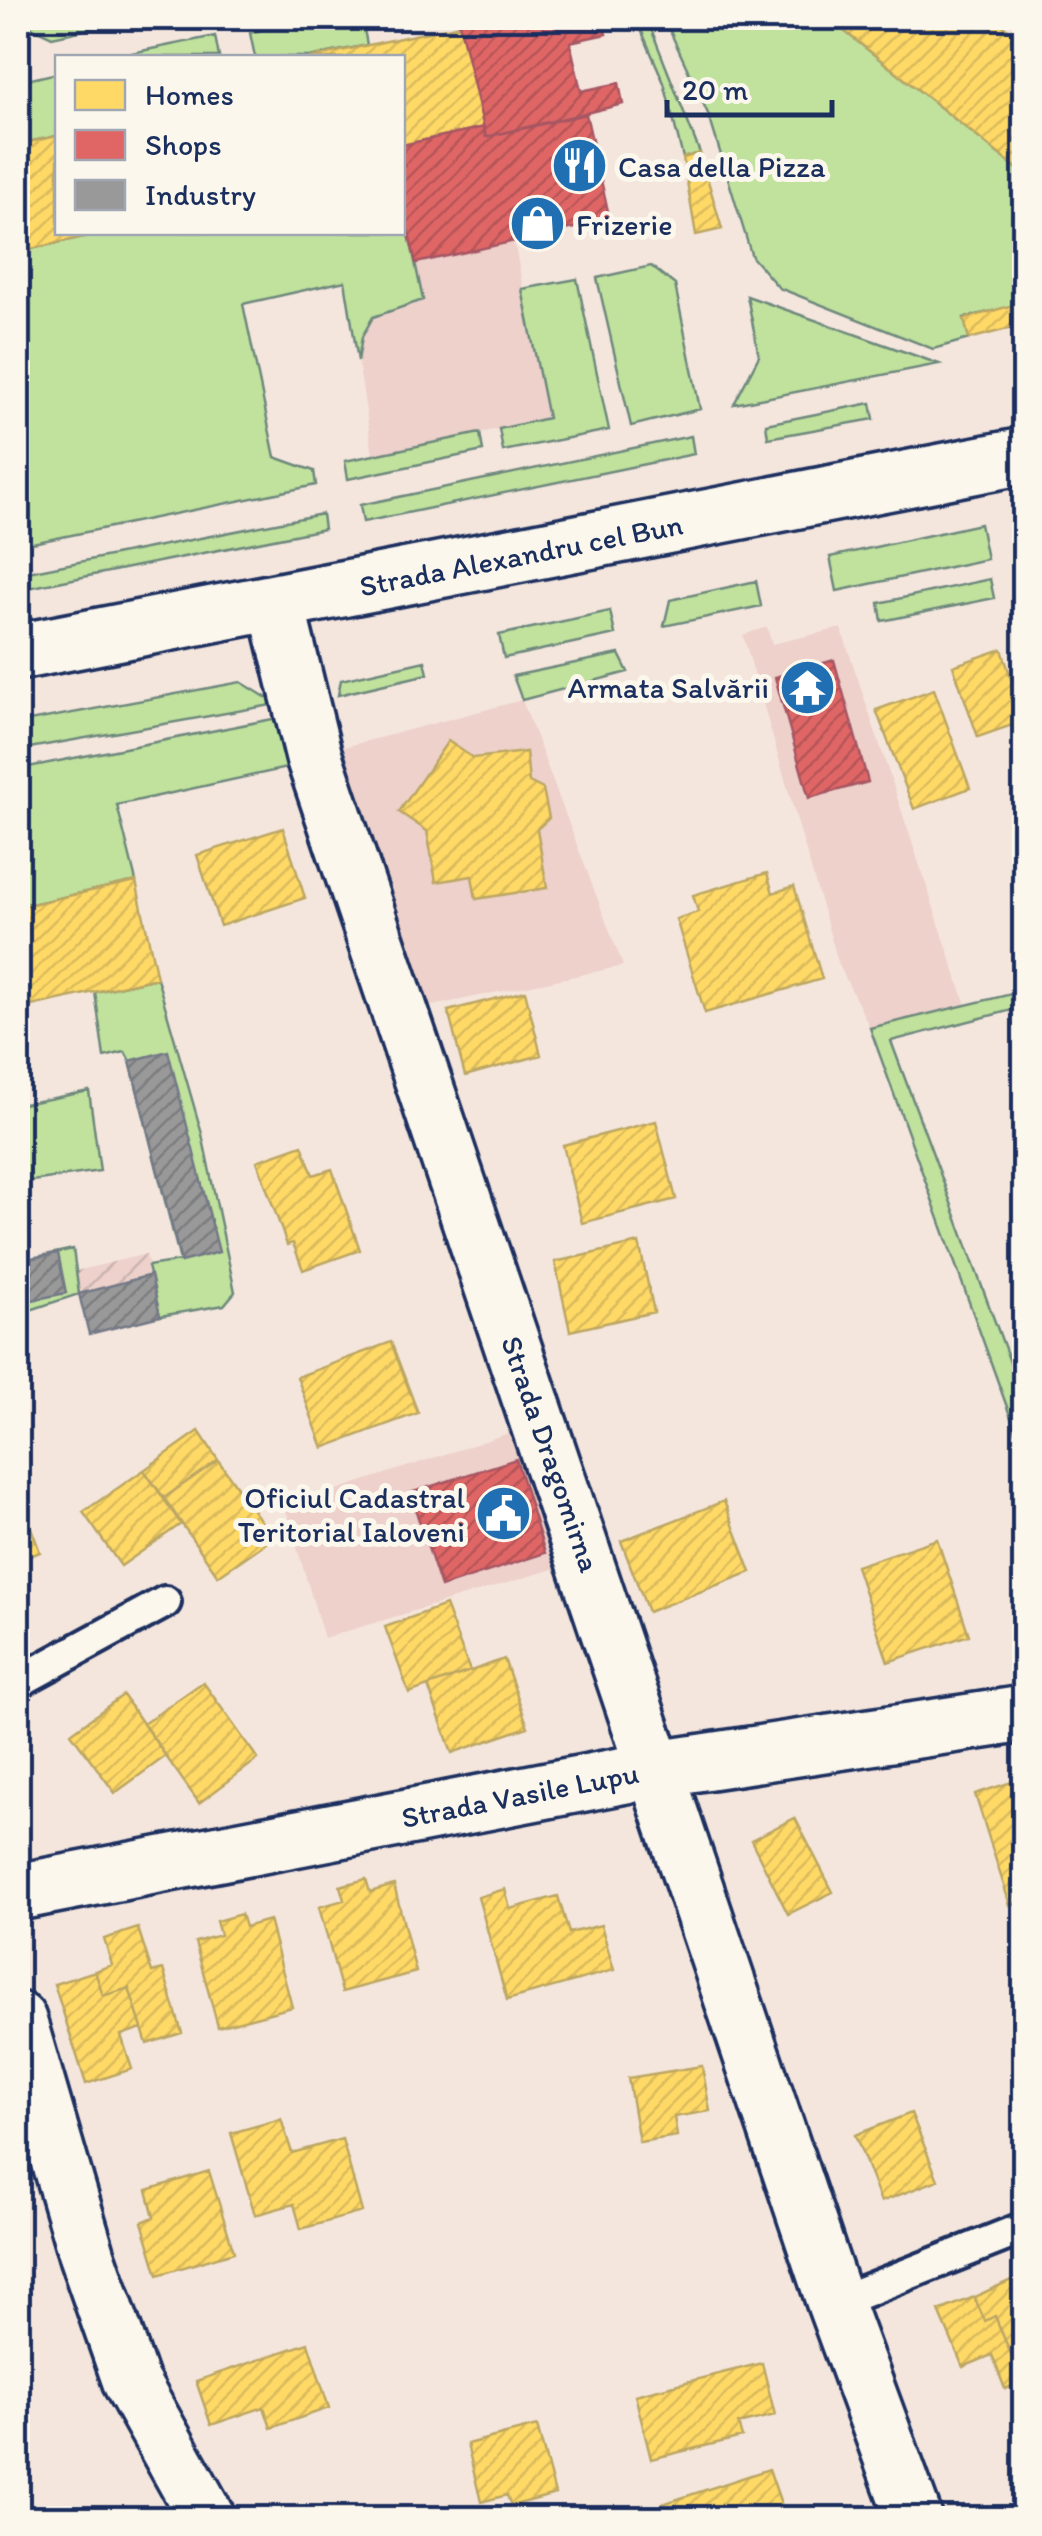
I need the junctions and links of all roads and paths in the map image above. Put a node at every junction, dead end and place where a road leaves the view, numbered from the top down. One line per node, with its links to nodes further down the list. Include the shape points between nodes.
1 (1024, 456): 2 (street, Strada Alexandru cel Bun)
2 (276, 603): 3 (street, Strada Alexandru cel Bun); 7 (street, Strada Dragomirna, via 314,756)
3 (18, 652)
4 (165, 1602): 5 (lane)
5 (18, 1682)
6 (1024, 1714): 7 (street, Strada Vasile Lupu)
7 (657, 1769): 8 (street, Strada Vasile Lupu); 11 (street, Strada Dragomirna)
8 (18, 1892)
9 (18, 2020): 12 (street, via 87,2256 132,2382)
10 (1024, 2228): 11 (lane)
11 (834, 2303): 13 (street, Strada Dragomirna)
12 (208, 2518)
13 (914, 2518)

